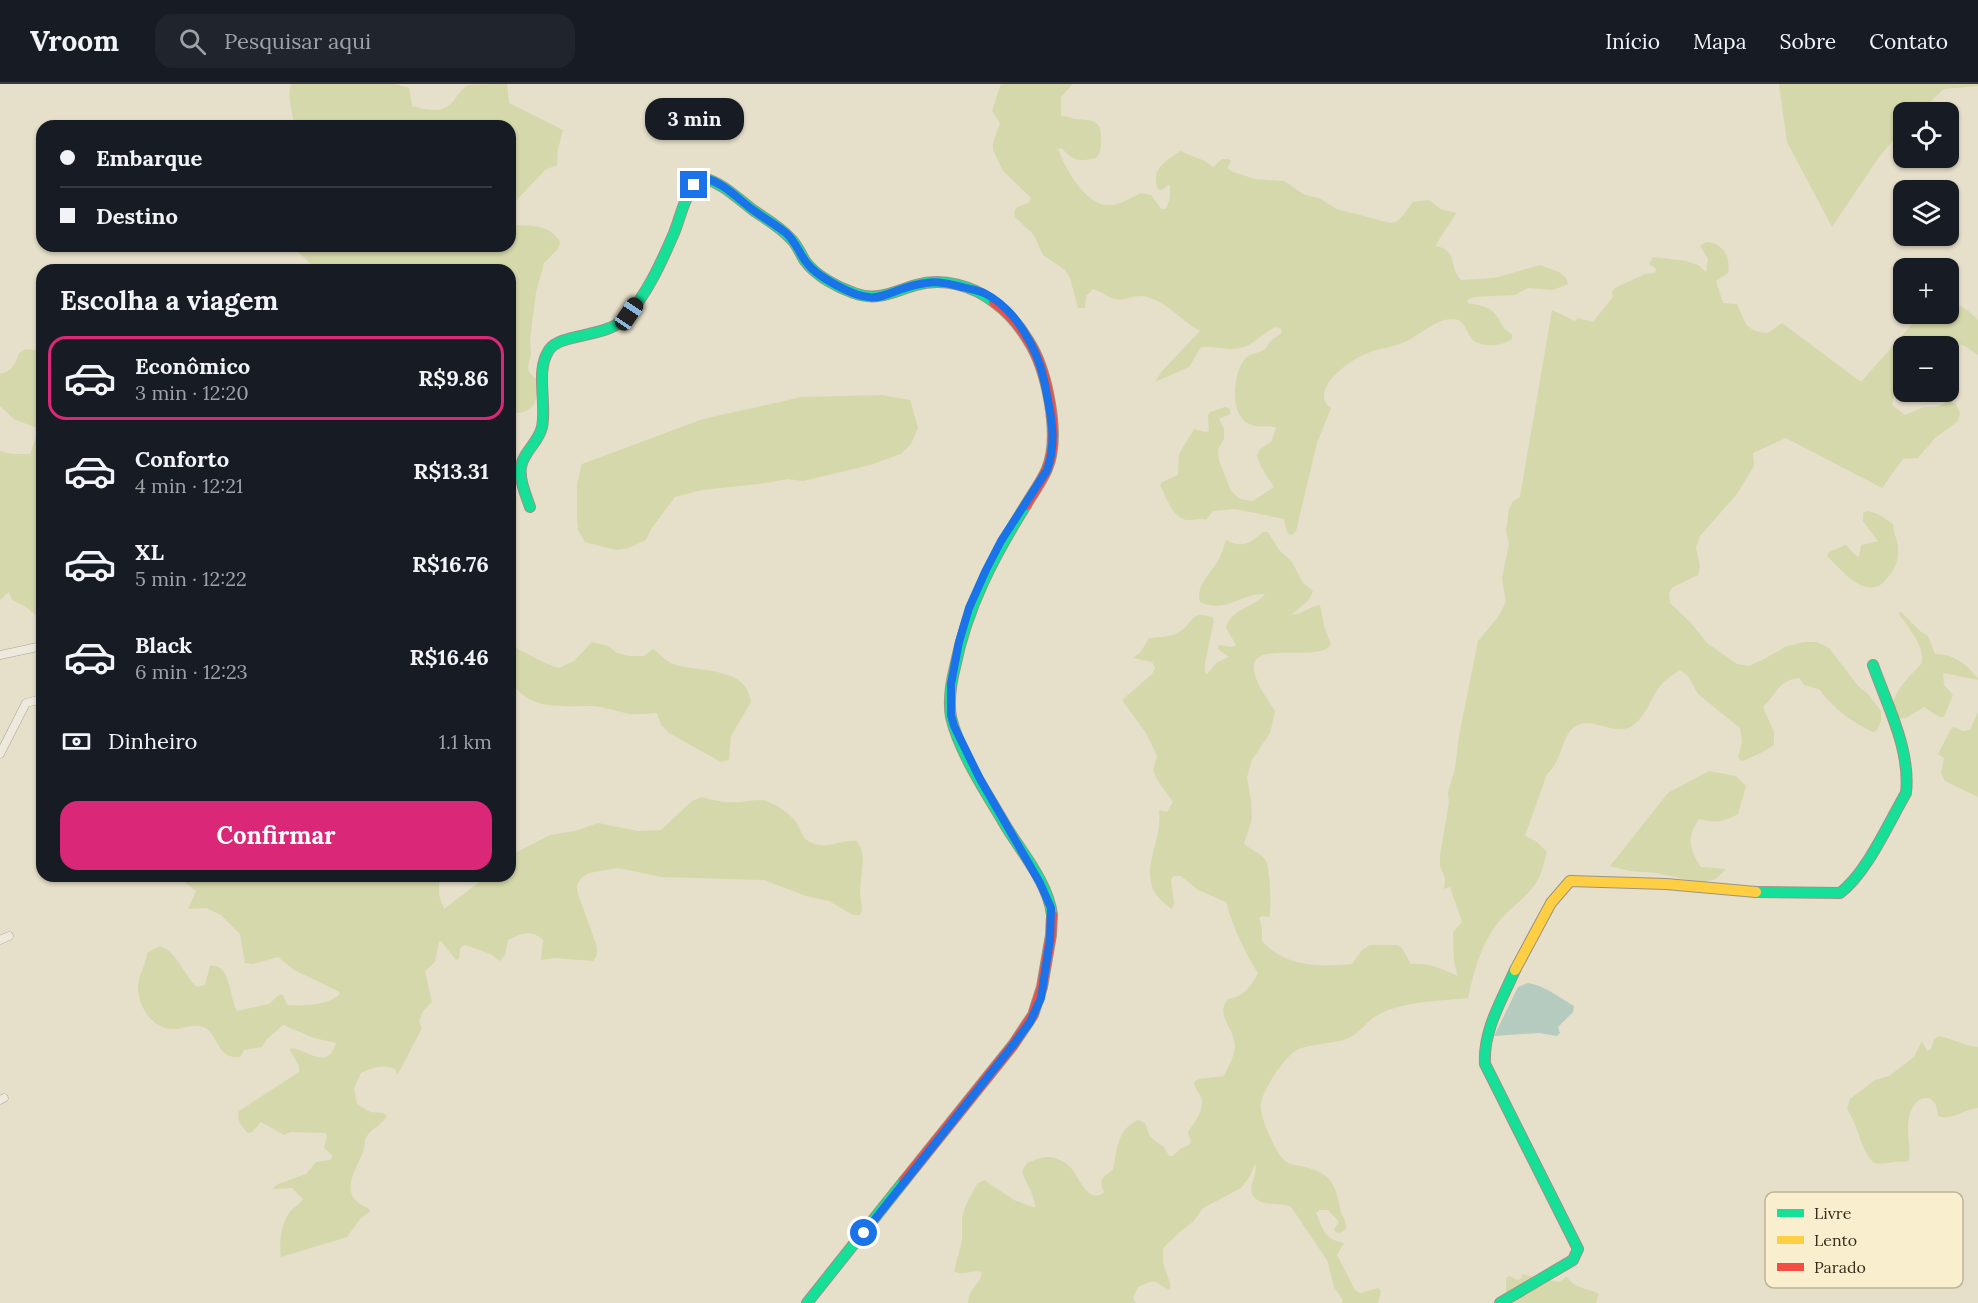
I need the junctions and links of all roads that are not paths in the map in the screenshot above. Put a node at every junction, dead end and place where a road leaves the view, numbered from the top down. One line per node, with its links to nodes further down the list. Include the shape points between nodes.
1 (530, 507): 9 (street, via 521,466 541,433 546,358 550,349 562,340 592,335 624,321 673,234 694,185 704,178 721,185 786,233 815,272 858,296 880,297 927,283 951,284 985,294 1011,317 1039,360 1052,430 1051,458 1001,541 969,608 959,642 950,704 954,726 966,753 1051,908 1041,998 1013,1045)
2 (36, 647): 3 (street)
3 (0, 655)
4 (1873, 665): 10 (street, via 1906,762 1908,786 1846,891 1756,892 1570,881 1551,903 1487,1034 1485,1064 1578,1249 1573,1260)
5 (36, 700): 6 (street, via 26,703)
6 (0, 754)
7 (9, 936): 8 (street)
8 (0, 940)
9 (807, 1303)
10 (1500, 1303)

